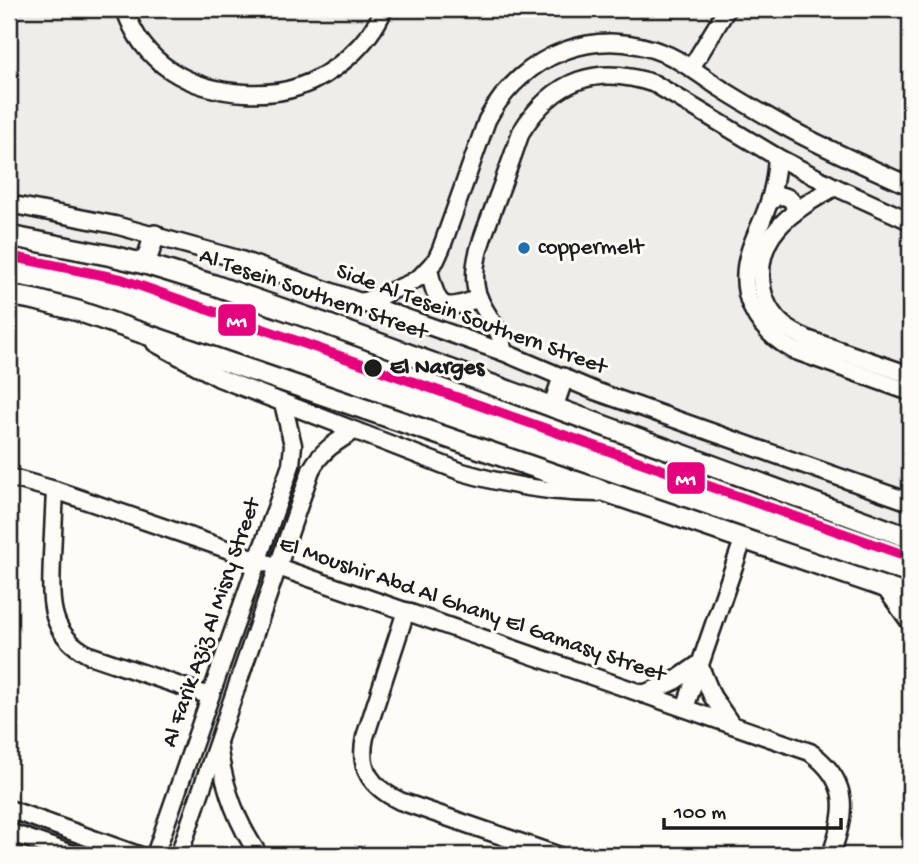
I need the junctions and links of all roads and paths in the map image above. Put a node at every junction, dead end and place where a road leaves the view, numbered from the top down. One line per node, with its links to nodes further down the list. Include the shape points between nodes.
1 (125, 9): 2 (street, via 139,41 180,76 205,87 258,94 297,88 328,72 360,45)
2 (384, 9)
3 (727, 9): 4 (street)
4 (691, 68): 6 (street, via 788,128); 15 (street, via 646,47 596,43 549,57 528,70 509,87 487,120 441,249)
5 (777, 157): 7 (street); 8 (street); 17 (street, via 636,77 597,76 561,89 545,101 521,132 481,242 475,274)
6 (910, 186)
7 (835, 187): 10 (street); 11 (street)
8 (769, 203): 10 (street, via 785,196 792,201); 23 (street, via 746,268 749,302 766,331 793,350)
9 (9, 204): 12 (street, Side Al Tesein Southern Street)
10 (794, 214): 21 (street, via 771,237 761,267 768,305 778,320 807,340)
11 (910, 221)
12 (155, 235): 14 (main road); 18 (street, Side Al Tesein Southern Street)
13 (9, 236): 14 (main road, Al Tesein Southern Street)
14 (145, 264): 25 (main road, Al Tesein Southern Street)
15 (429, 269): 17 (street, via 435,293 446,305); 18 (street, via 410,283)
16 (9, 295): 19 (main road)
17 (479, 298): 20 (street, via 500,333)
18 (361, 302): 20 (street, Side Al Tesein Southern Street)
19 (139, 332): 24 (street, via 219,378); 29 (main road)
20 (503, 352): 22 (street, Side Al Tesein Southern Street)
21 (910, 374)
22 (563, 378): 25 (main road); 30 (street, Side Al Tesein Southern Street)
23 (910, 392)
24 (283, 403): 26 (street); 33 (street, Al Farik Aziz Al Misry Street, via 293,454)
25 (553, 407): 31 (main road, Al Tesein Southern Street)
26 (354, 431): 29 (street, via 485,479 557,491); 34 (street, Al Farik Aziz Al Misry Street, via 328,447 315,462)
27 (9, 477): 28 (street, El Moushir Abd Al Ghany El Gamasy Street)
28 (55, 490): 33 (street, El Moushir Abd Al Ghany El Gamasy Street); 41 (street, via 51,602 65,637 89,655)
29 (606, 493): 32 (main road)
30 (910, 502)
31 (910, 538)
32 (743, 540): 35 (main road); 39 (street)
33 (259, 560): 34 (street, El Moushir Abd Al Ghany El Gamasy Street); 41 (street, Al Farik Aziz Al Misry Street)
34 (278, 566): 37 (street, El Moushir Abd Al Ghany El Gamasy Street); 44 (street, Al Farik Aziz Al Misry Street)
35 (887, 588): 36 (main road); 38 (main road)
36 (910, 596)
37 (407, 611): 40 (street, El Moushir Abd Al Ghany El Gamasy Street); 52 (street, via 362,747 370,778 385,794 400,801)
38 (910, 621)
39 (699, 664): 40 (street, via 673,682); 42 (street); 43 (street, via 712,696)
40 (643, 694): 42 (street, El Moushir Abd Al Ghany El Gamasy Street)
41 (210, 696): 49 (street, Al Farik Aziz Al Misry Street)
42 (685, 708): 43 (street, El Moushir Abd Al Ghany El Gamasy Street)
43 (731, 724): 53 (street, El Moushir Abd Al Ghany El Gamasy Street, via 810,752 825,765 839,788 843,812)
44 (218, 740): 50 (street, Al Farik Aziz Al Misry Street); 51 (street, via 229,796)
45 (9, 808): 48 (street)
46 (11, 839): 47 (street)
47 (75, 855)
48 (138, 855)
49 (155, 855)
50 (178, 855)
51 (259, 855)
52 (557, 855)
53 (831, 855)

